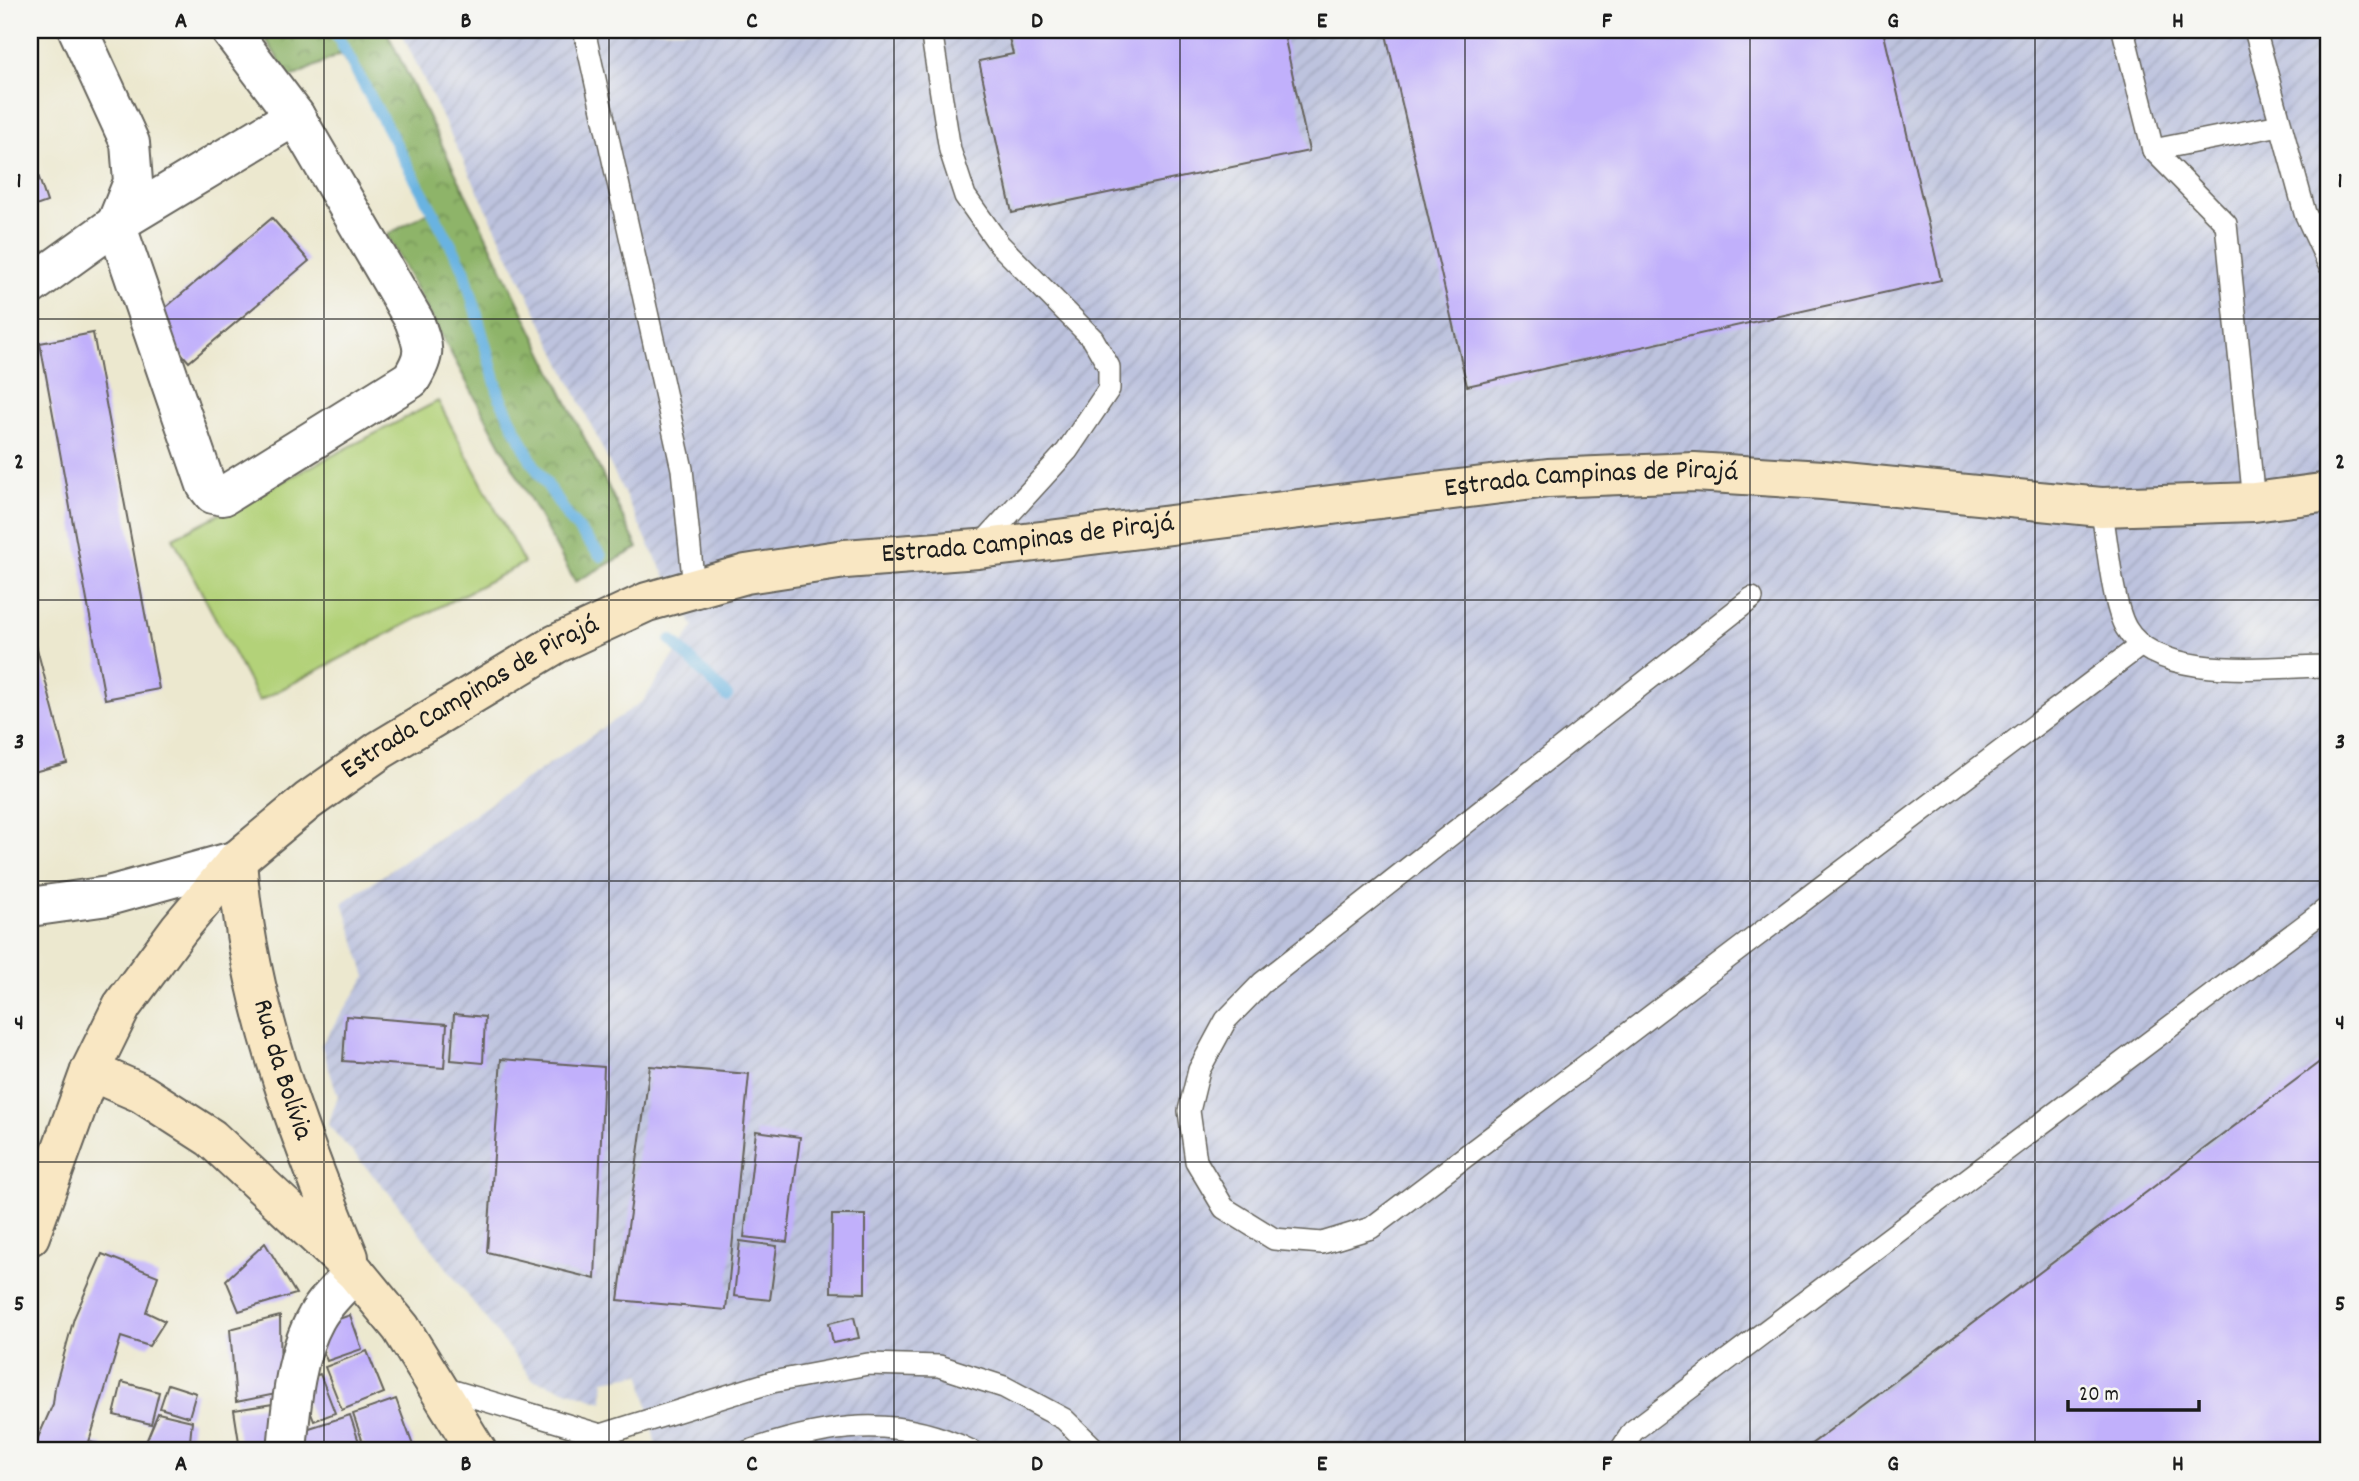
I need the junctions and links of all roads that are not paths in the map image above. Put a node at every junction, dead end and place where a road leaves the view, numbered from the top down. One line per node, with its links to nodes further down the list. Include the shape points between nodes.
1 (78, 30): 10 (street, via 130,142 133,182)
2 (230, 30): 7 (street)
3 (583, 30): 17 (lane, via 682,469)
4 (931, 30): 16 (lane, via 950,150 965,196 999,244 1093,340 1109,368 1109,389 1067,451)
5 (2123, 30): 9 (lane)
6 (2255, 30): 8 (lane)
7 (295, 116): 10 (street); 10 (street, via 415,320 424,346 422,360 411,379 223,496 206,485)
8 (2280, 125): 9 (lane); 11 (lane, via 2305,213)
9 (2153, 150): 14 (lane, via 2226,224)
10 (116, 224): 12 (street)
11 (2329, 265)
12 (30, 286)
13 (2329, 492): 14 (main road, Estrada Campinas de Pirajá)
14 (2254, 502): 15 (main road, Estrada Campinas de Pirajá)
15 (2102, 507): 16 (main road, Estrada Campinas de Pirajá, via 1694,472 1548,478); 19 (lane, via 2123,618)
16 (978, 549): 17 (main road, Estrada Campinas de Pirajá, via 845,559 746,574)
17 (694, 588): 21 (main road, Estrada Campinas de Pirajá, via 602,620 556,644 380,750)
18 (1752, 598): 19 (lane, via 1262,983 1226,1020 1199,1070 1189,1111 1196,1161 1224,1208 1274,1239 1322,1243 1371,1228)
19 (2141, 645): 20 (lane, via 2169,661 2208,667)
20 (2329, 666)
21 (237, 860): 23 (street, via 108,896); 24 (main road, Estrada Campinas de Pirajá, via 122,1006); 26 (main road, Rua da Bolívia, via 256,994 310,1162)
22 (2329, 906): 35 (lane, via 1633,1432)
23 (30, 907)
24 (90, 1071): 25 (main road, Estrada Campinas de Pirajá); 26 (main road, Rua da Bolívia, via 141,1093 211,1138)
25 (30, 1236)
26 (355, 1272): 27 (main road, Rua da Bolívia, via 401,1328); 29 (street, via 316,1317 295,1385)
27 (440, 1387): 28 (lane); 30 (main road, Rua da Bolívia)
28 (601, 1435): 31 (lane); 34 (lane, via 772,1382 869,1364 939,1366 1004,1387 1063,1419)
29 (287, 1451)
30 (477, 1451)
31 (577, 1451)
32 (749, 1451): 33 (lane, via 796,1435 851,1426 943,1437)
33 (971, 1451)
34 (1097, 1451)
35 (1620, 1451)

